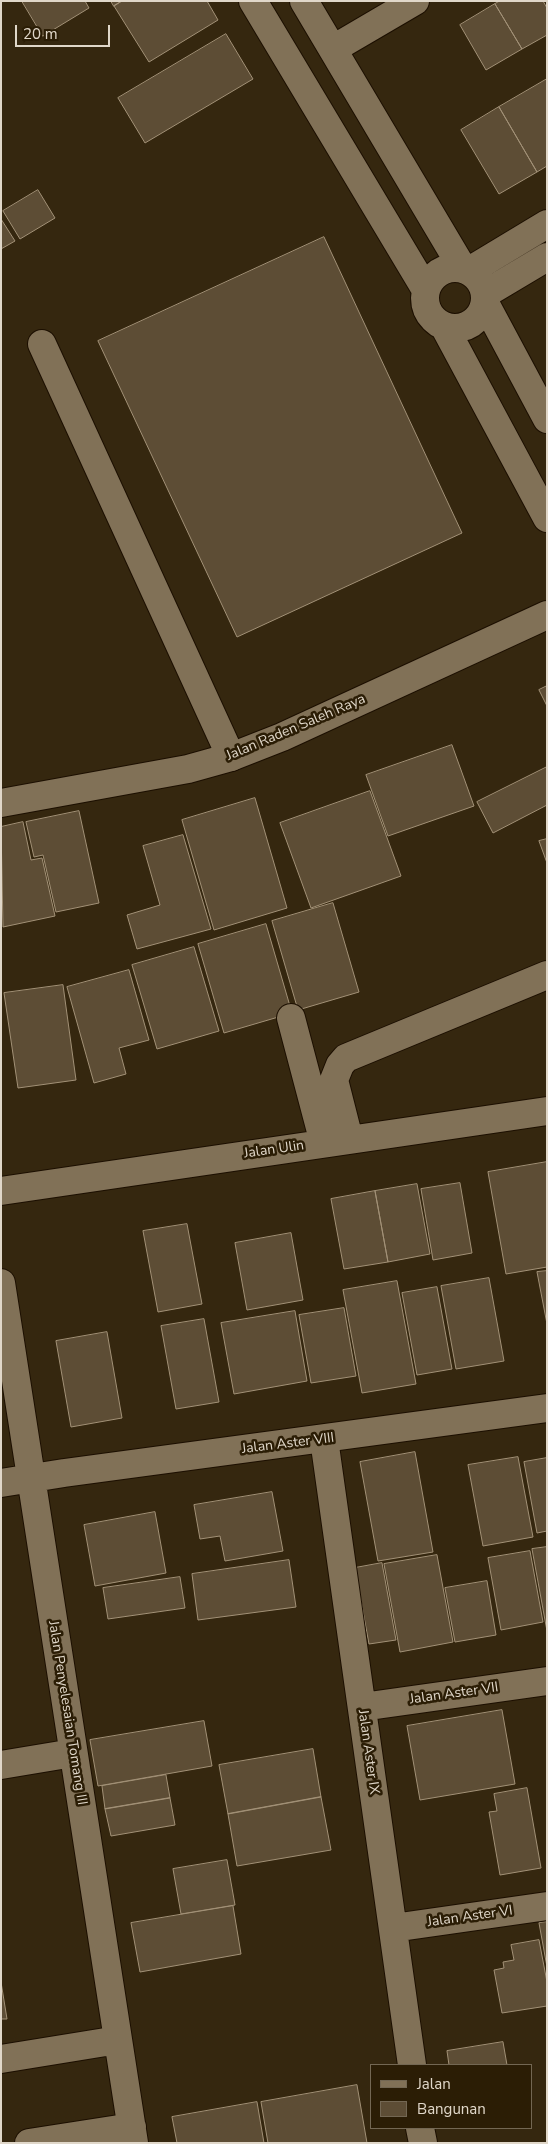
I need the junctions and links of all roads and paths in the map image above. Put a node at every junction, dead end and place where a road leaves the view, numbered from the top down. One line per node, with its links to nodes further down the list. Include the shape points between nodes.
1 (253, 1): 8 (street)
2 (304, 1): 4 (street)
3 (415, 1): 4 (street)
4 (333, 49): 7 (street)
5 (547, 224): 7 (street)
6 (547, 257): 9 (street)
7 (466, 270): 8 (street, via 453,267 436,274); 9 (street, via 479,281)
8 (426, 290): 10 (street, via 424,301 428,312)
9 (485, 299): 10 (street, via 480,315 470,324 457,328); 12 (street)
10 (444, 326): 13 (street)
11 (42, 344): 15 (street)
12 (547, 419)
13 (547, 518)
14 (547, 615): 15 (street, Jalan Raden Saleh Raya, via 282,737)
15 (231, 757): 16 (street, Jalan Raden Saleh Raya)
16 (1, 803)
17 (547, 975): 20 (street, via 346,1058 334,1080)
18 (291, 1018): 20 (street)
19 (547, 1111): 20 (street, Jalan Ulin)
20 (337, 1141): 21 (street, Jalan Ulin)
21 (1, 1190)
22 (1, 1283): 25 (street, Jalan Penyelesaian Tomang III)
23 (547, 1408): 24 (street, Jalan Aster VIII)
24 (324, 1439): 25 (street, Jalan Aster VIII); 28 (street, Jalan Aster IX)
25 (30, 1479): 26 (street, Jalan Aster VIII); 29 (street, Jalan Penyelesaian Tomang III)
26 (1, 1483)
27 (547, 1681): 28 (street, Jalan Aster VII)
28 (362, 1707): 32 (street, Jalan Aster IX)
29 (73, 1753): 30 (street); 33 (street, Jalan Penyelesaian Tomang III)
30 (1, 1765)
31 (547, 1906): 32 (street, Jalan Aster VI)
32 (393, 1928): 35 (street, Jalan Aster IX)
33 (118, 2040): 34 (street); 37 (street, Jalan Penyelesaian Tomang III)
34 (1, 2059)
35 (412, 2064)
36 (420, 2129): 39 (street)
37 (133, 2135): 38 (street)
38 (29, 2143)
39 (422, 2143)

